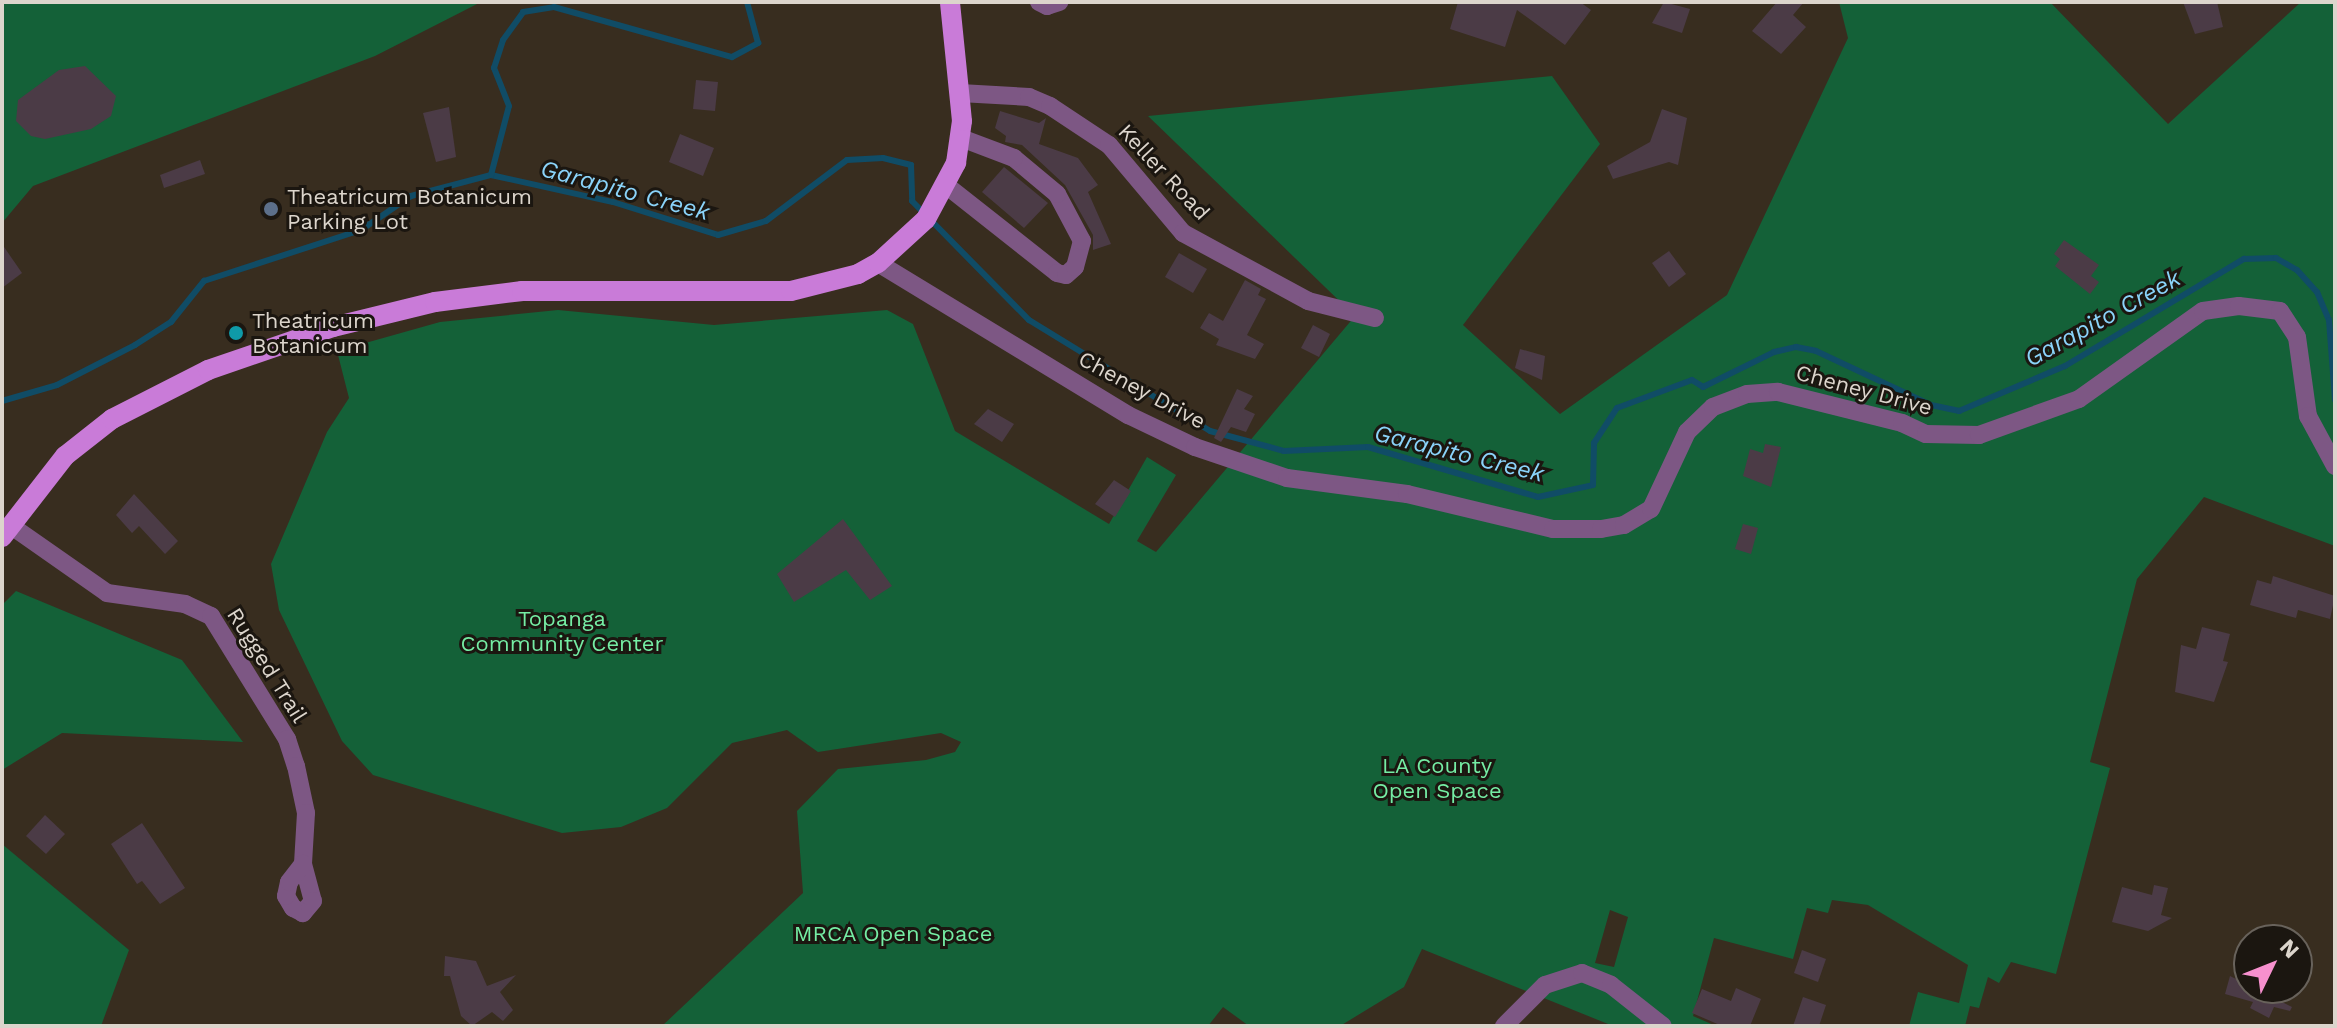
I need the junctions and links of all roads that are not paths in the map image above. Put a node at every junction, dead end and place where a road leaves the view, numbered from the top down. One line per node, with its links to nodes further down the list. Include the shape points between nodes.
1 (950, 2): 4 (main road)
2 (1039, 2): 3 (street)
3 (1059, 2)
4 (960, 93): 5 (main road); 8 (street, Keller Road, via 1029,97 1050,106 1109,145 1183,233 1308,301)
5 (961, 138): 6 (main road); 6 (street, via 1014,158 1057,194 1082,241 1075,267 1066,275 1057,273)
6 (944, 192): 7 (main road, via 918,228)
7 (878, 263): 9 (street, Cheney Drive, via 1128,415 1195,447 1287,478 1407,494 1553,529 1624,525 1651,509 1687,432 1713,407 1747,394 1778,392 1902,423 1926,434 1979,435 2079,399 2203,311 2239,306 2280,311 2297,337 2308,416); 10 (main road, via 858,274 791,291 522,291 435,302 333,327 208,370 119,414 65,456)
8 (1375, 318)
9 (2335, 466)
10 (6, 531): 11 (street, Rugged Trail, via 107,593 185,604 211,616 287,739 306,813)
11 (303, 864)
12 (1504, 1026): 13 (street, via 1545,985 1582,973 1611,985)
13 (1663, 1026)

